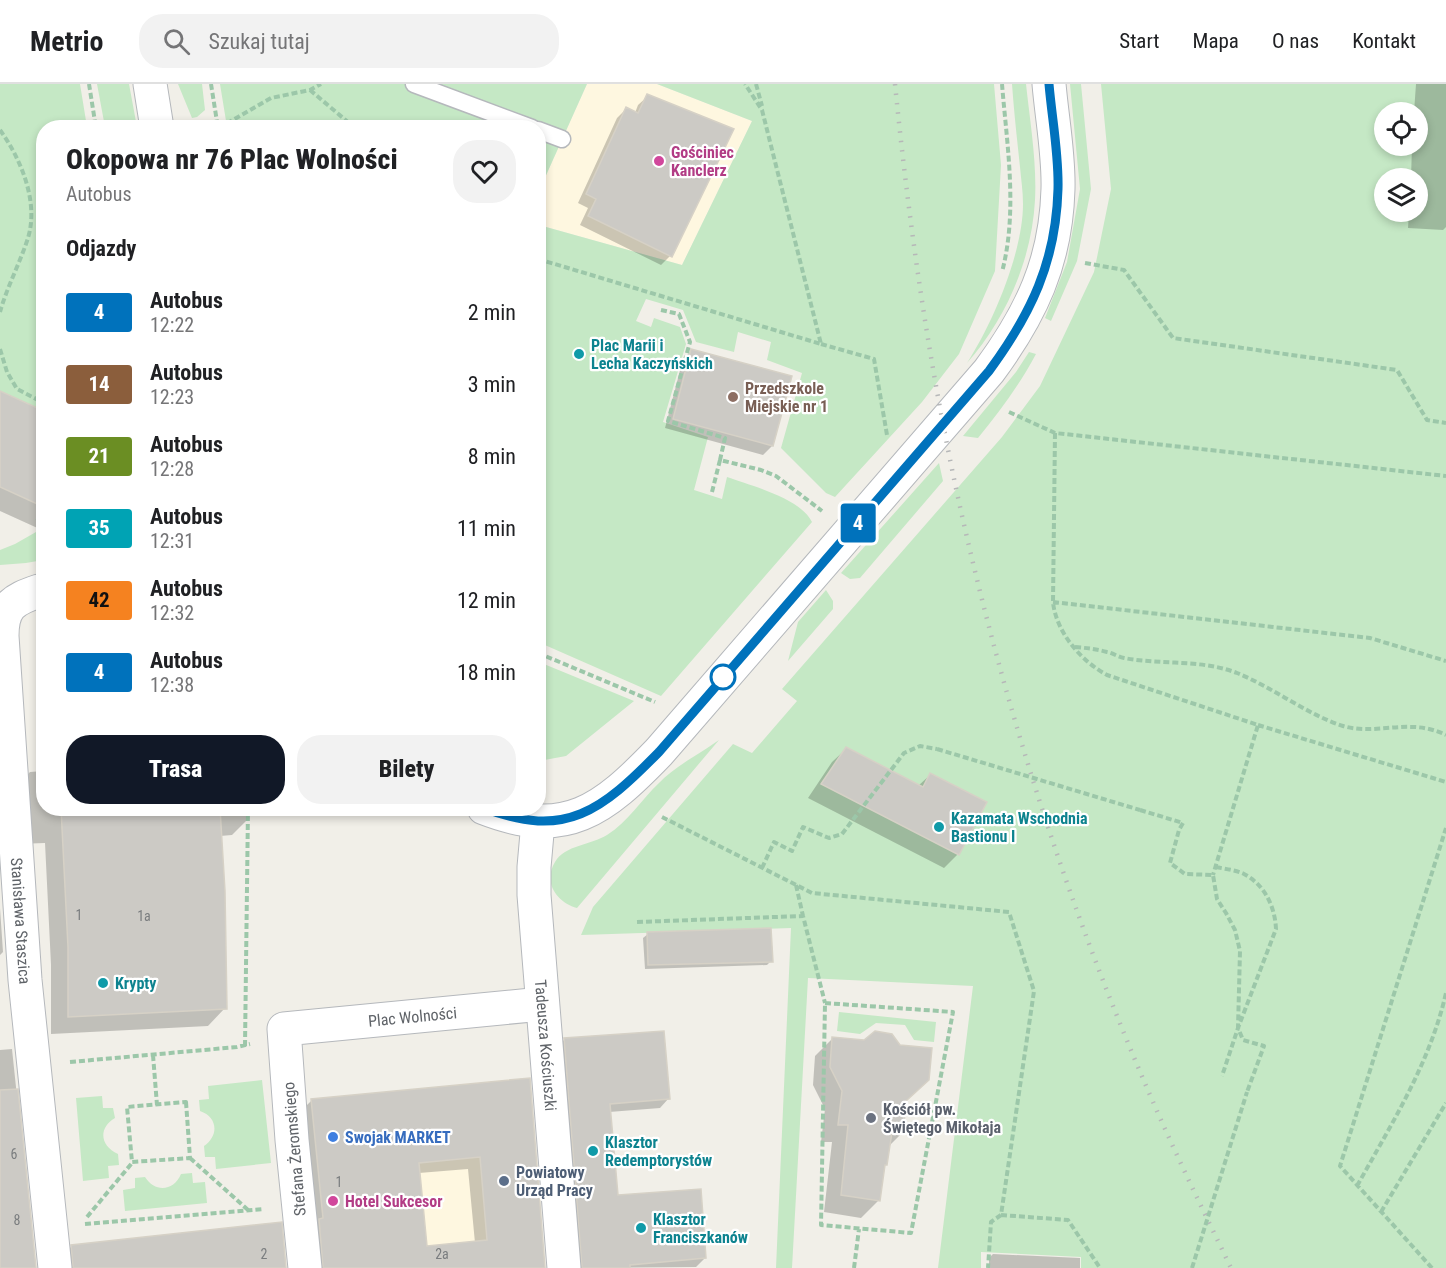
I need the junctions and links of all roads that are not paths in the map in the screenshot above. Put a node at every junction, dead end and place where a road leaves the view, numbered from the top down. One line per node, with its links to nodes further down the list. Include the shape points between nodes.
1 (150, 84): 4 (street)
2 (414, 84): 5 (lane)
3 (1049, 84): 10 (street, via 1058,188 1054,230 1038,290 1004,351 647,765 586,813)
4 (156, 120)
5 (510, 120)
6 (546, 133): 7 (lane)
7 (562, 139)
8 (27, 586): 11 (street, Stanisława Staszica, via 2,619)
9 (508, 816): 10 (street)
10 (538, 822): 12 (street, Tadeusza Kościuszki, via 534,895)
11 (13, 981): 14 (street, Stanisława Staszica, via 31,1038)
12 (542, 1004): 13 (street, Plac Wolności); 16 (street, Tadeusza Kościuszki)
13 (284, 1029): 15 (street, Stefana Żeromskiego)
14 (55, 1268)
15 (305, 1268)
16 (564, 1268)

